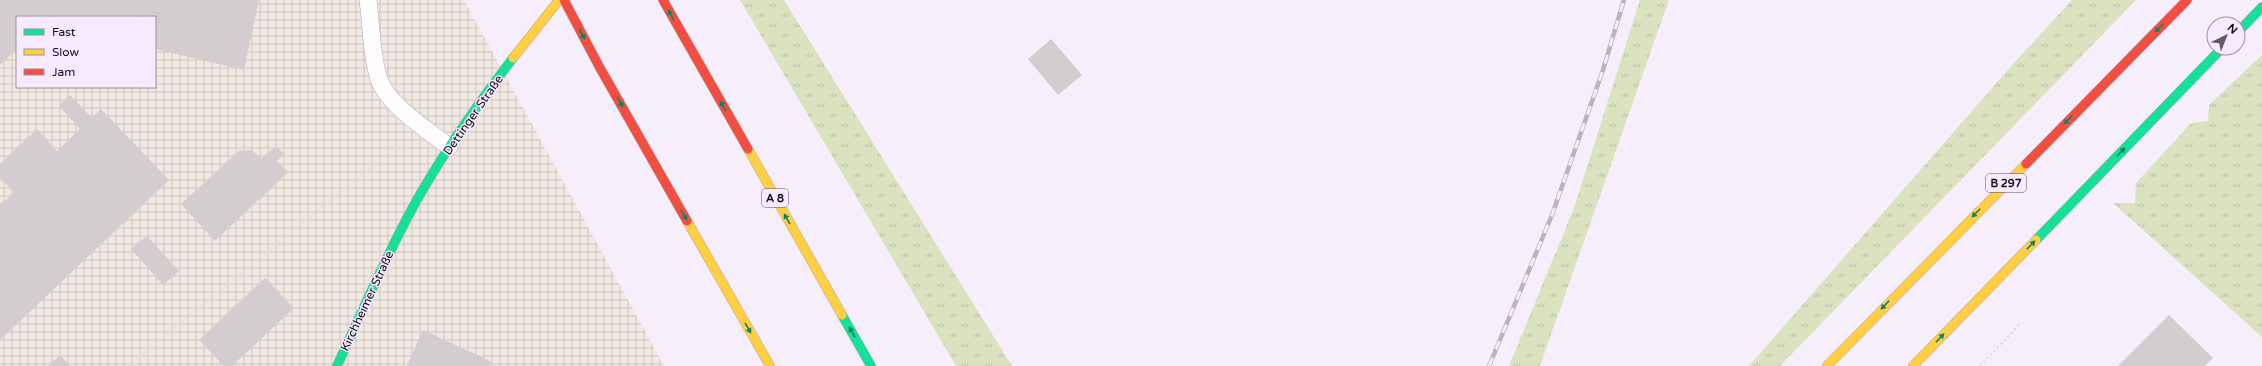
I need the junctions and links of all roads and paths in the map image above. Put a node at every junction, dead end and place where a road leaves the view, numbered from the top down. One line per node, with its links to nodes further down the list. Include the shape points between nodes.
1 (368, 0): 9 (lane, via 376,71 382,87 395,103)
2 (558, 0): 9 (main road, Dettinger Straße, via 519,48)
3 (564, 0): 14 (main road, one-way to 14)
4 (662, 0): 15 (main road, A 8, one-way to 4)
5 (2187, 0): 16 (main road, B 297, one-way to 16)
6 (2262, 7): 7 (main road)
7 (2246, 24)
8 (2214, 56): 17 (main road, one-way to 8)
9 (449, 147): 10 (main road, Dettinger Straße); 12 (path, via 393,149)
10 (397, 236): 13 (main road, Kirchheimer Straße)
11 (2020, 324): 18 (path)
12 (128, 366)
13 (336, 366)
14 (770, 366)
15 (871, 366)
16 (1827, 366)
17 (1913, 366)
18 (1980, 366)

